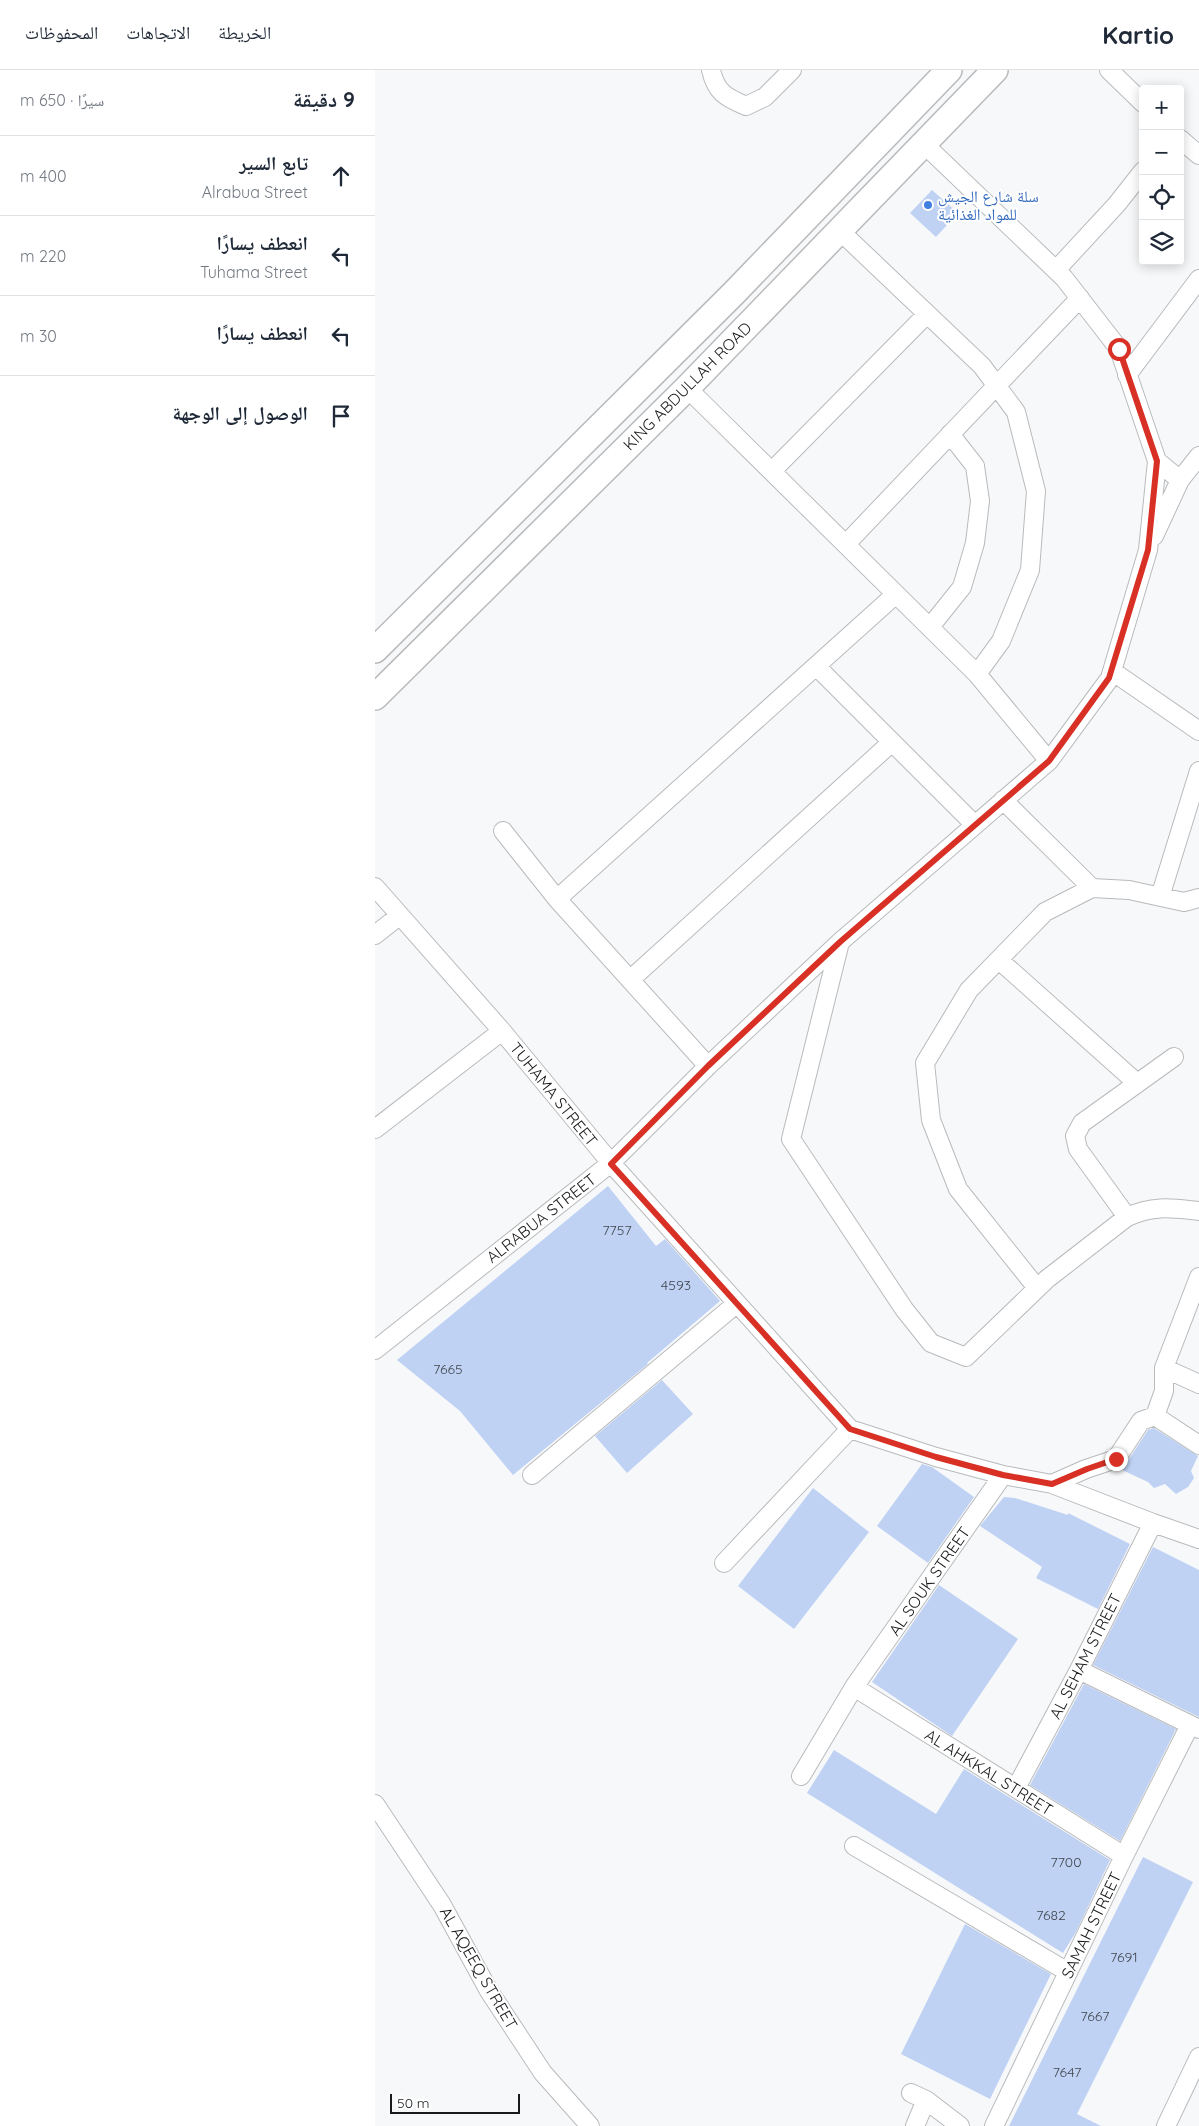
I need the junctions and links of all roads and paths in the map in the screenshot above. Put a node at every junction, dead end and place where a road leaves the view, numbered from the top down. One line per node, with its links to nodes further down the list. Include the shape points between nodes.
1 (711, 70): 2 (street, via 715,85 731,100 746,106 765,97)
2 (792, 70)
3 (949, 70): 28 (main road, KING ABDULLAH ROAD, via 733,294)
4 (995, 70): 8 (main road, KING ABDULLAH ROAD)
5 (1109, 70): 6 (street)
6 (1139, 99)
7 (1184, 141): 9 (street)
8 (924, 144): 11 (main road, KING ABDULLAH ROAD); 12 (street, ALRABUA STREET)
9 (1199, 154)
10 (1140, 175): 12 (street)
11 (839, 230): 15 (street); 18 (main road, KING ABDULLAH ROAD)
12 (1057, 270): 14 (street, ALRABUA STREET)
13 (1199, 279): 16 (street)
14 (1080, 298): 16 (street, ALRABUA STREET, via 1119,349); 17 (street)
15 (927, 314): 17 (street, via 982,366); 22 (street)
16 (1127, 375): 21 (street, ALRABUA STREET)
17 (996, 386): 19 (street); 31 (street, via 1016,412 1036,491 1030,570 1001,641)
18 (687, 388): 22 (street); 32 (main road, KING ABDULLAH ROAD)
19 (950, 434): 24 (street); 27 (street, via 975,466 980,501 975,543 962,587)
20 (1199, 456): 23 (street)
21 (1157, 461): 23 (street); 25 (street, ALRABUA STREET)
22 (772, 471): 24 (street)
23 (1180, 480): 25 (street)
24 (846, 544): 26 (street)
25 (1148, 550): 30 (street, ALRABUA STREET)
26 (896, 594): 27 (street); 29 (street)
27 (930, 627): 31 (street)
28 (377, 643)
29 (816, 666): 34 (street); 43 (street)
30 (1112, 671): 33 (street); 35 (street, ALRABUA STREET)
31 (977, 674): 35 (street)
32 (375, 697)
33 (1199, 730)
34 (892, 742): 38 (street); 49 (street)
35 (1049, 761): 37 (street, ALRABUA STREET)
36 (1199, 771): 42 (street)
37 (1003, 800): 38 (street, ALRABUA STREET); 41 (street)
38 (975, 825): 47 (street, ALRABUA STREET)
39 (503, 831): 43 (street)
40 (375, 887): 45 (street, TUHAMA STREET)
41 (1092, 888): 42 (street); 48 (street, via 1045,912)
42 (1160, 896): 44 (street, via 1184,902)
43 (557, 898): 49 (street)
44 (1199, 898)
45 (399, 916): 46 (street); 50 (street, TUHAMA STREET)
46 (375, 935)
47 (840, 942): 52 (street, ALRABUA STREET); 59 (street, via 791,1139 904,1309 931,1343 966,1357)
48 (999, 960): 53 (street); 59 (street, via 969,990 925,1063 931,1120 957,1189)
49 (631, 979): 52 (street)
50 (503, 1031): 54 (street); 55 (street, TUHAMA STREET)
51 (1174, 1057): 53 (street)
52 (708, 1066): 55 (street, ALRABUA STREET)
53 (1137, 1083): 57 (street, via 1082,1122 1075,1136 1079,1149)
54 (375, 1129)
55 (611, 1164): 60 (street, TUHAMA STREET); 61 (street, ALRABUA STREET)
56 (1199, 1211): 57 (street, via 1160,1207)
57 (1127, 1217): 59 (street)
58 (1199, 1277): 62 (street)
59 (1037, 1288)
60 (736, 1304): 65 (street, TUHAMA STREET); 67 (street)
61 (375, 1350)
62 (1164, 1368): 63 (street); 64 (street, via 1164,1391)
63 (1199, 1384)
64 (1155, 1416): 66 (street); 69 (street, via 1141,1421 1116,1459)
65 (850, 1429): 68 (street, TUHAMA STREET); 72 (street)
66 (1199, 1445)
67 (532, 1475)
68 (1003, 1475): 69 (street, TUHAMA STREET); 74 (street, AL SOUK STREET)
69 (1052, 1484): 70 (street, TUHAMA STREET)
70 (1153, 1524): 71 (street, TUHAMA STREET); 73 (street, AL SEHAM STREET)
71 (1199, 1539)
72 (723, 1563)
73 (1079, 1670): 75 (street); 77 (street, AL SEHAM STREET)
74 (854, 1687): 76 (street, AL SOUK STREET); 77 (street, AL AHKKAL STREET)
75 (1194, 1727): 80 (street, SAMAH STREET)
76 (801, 1776)
77 (1016, 1788): 80 (street, AL AHKKAL STREET)
78 (375, 1804): 83 (street, AL AQEEQ STREET, via 443,1905 489,1991 543,2073)
79 (854, 1846): 81 (street)
80 (1124, 1856): 81 (street, SAMAH STREET)
81 (1068, 1972): 86 (street, SAMAH STREET)
82 (1199, 2057): 87 (street)
83 (590, 2126)
84 (915, 2126): 85 (street, via 919,2096)
85 (959, 2126)
86 (994, 2126)
87 (1166, 2126)

